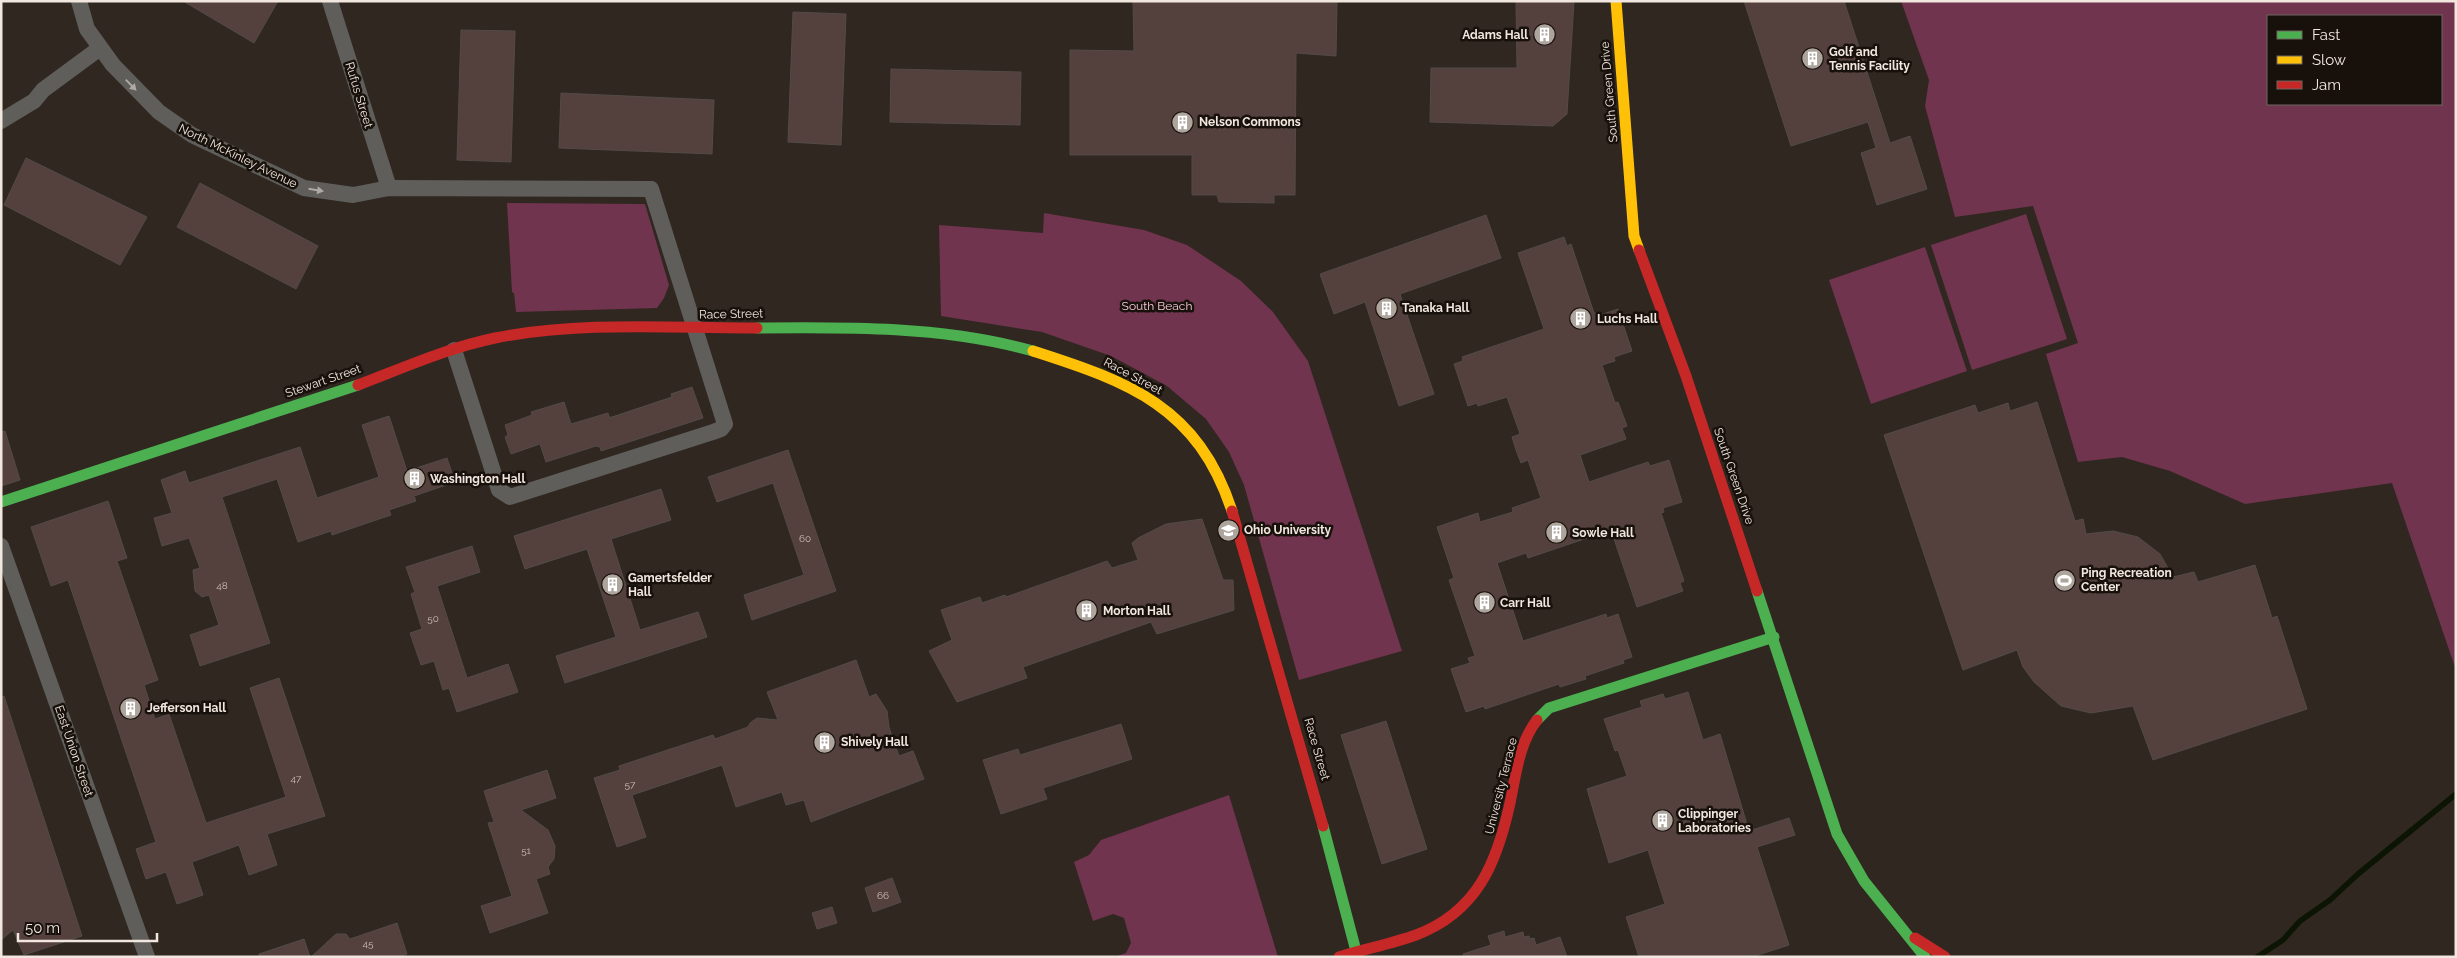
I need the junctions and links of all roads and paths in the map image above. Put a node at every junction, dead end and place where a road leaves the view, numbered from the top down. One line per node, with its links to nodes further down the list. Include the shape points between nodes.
1 (79, 1): 4 (street, North McKinley Avenue, via 83,21)
2 (330, 1): 6 (street, Rufus Street)
3 (1616, 1): 12 (street, South Green Drive, via 1634,236 1686,376)
4 (100, 48): 5 (street, via 34,100); 6 (street, North McKinley Avenue, one-way to 6, via 129,83 170,122 214,147 294,185 313,190 353,195)
5 (1, 121)
6 (389, 188): 8 (street, North McKinley Avenue, via 651,189)
7 (661, 328): 8 (street, Race Street); 9 (street, Stewart Street, via 516,335)
8 (695, 328): 9 (street, via 725,424 721,429 517,497 510,497 499,490); 14 (street, Race Street, via 875,330 962,337 1018,346 1101,373 1150,399 1175,418 1203,447 1224,488 1306,762)
9 (454, 350): 10 (street, Stewart Street, via 340,391)
10 (1, 502)
11 (1, 546): 15 (street, East Union Street)
12 (1774, 637): 13 (street, South Green Drive, via 1838,834 1856,870); 14 (street, University Terrace, via 1549,708 1532,726 1523,744 1499,853 1469,901 1439,924)
13 (1907, 934): 17 (street, South Green Drive); 18 (street, South Green Drive)
14 (1356, 951): 16 (street, University Terrace)
15 (146, 957)
16 (1338, 957)
17 (1926, 957)
18 (1945, 957)

